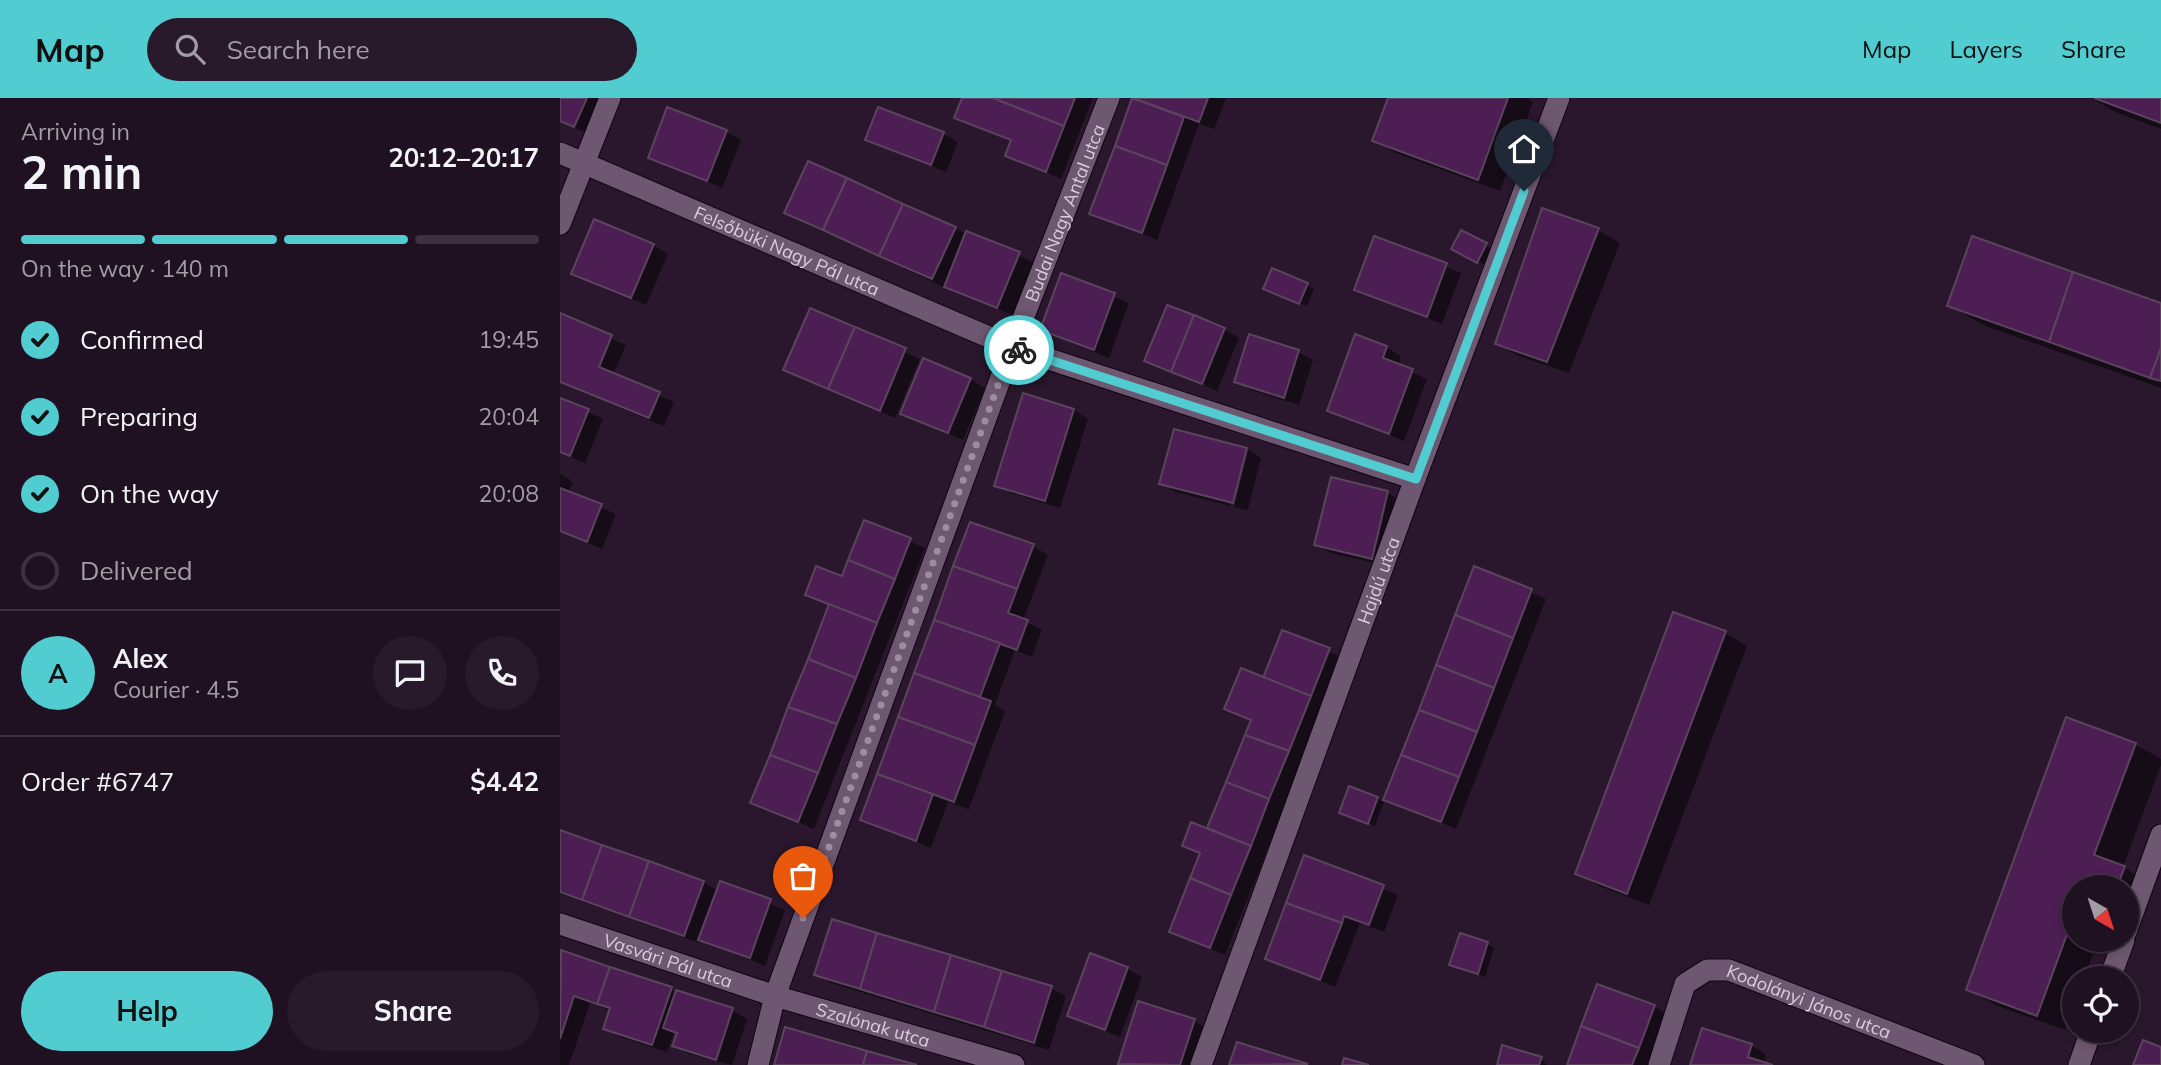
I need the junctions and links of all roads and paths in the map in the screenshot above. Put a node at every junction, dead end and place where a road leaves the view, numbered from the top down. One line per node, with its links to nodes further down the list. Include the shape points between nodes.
1 (610, 98): 5 (street)
2 (1109, 98): 7 (street, Budai Nagy Antal utca)
3 (1559, 98): 8 (street, Hajdú utca)
4 (560, 153): 5 (street, Felsőbüki Nagy Pál utca)
5 (584, 163): 6 (street); 7 (street, Felsőbüki Nagy Pál utca)
6 (560, 224)
7 (1012, 347): 8 (street, Felsőbüki Nagy Pál utca); 12 (street, Budai Nagy Antal utca)
8 (1416, 479): 16 (street, Hajdú utca)
9 (2161, 835): 10 (street)
10 (2139, 896)
11 (560, 924): 12 (street, Vasvári Pál utca)
12 (775, 996): 14 (street, Budai Nagy Antal utca); 15 (street, Szalónak utca)
13 (2087, 1043): 19 (street)
14 (758, 1065)
15 (1014, 1065)
16 (1202, 1065)
17 (1659, 1065): 18 (street, Kodolányi János utca, via 1685,984 1707,970 1729,970)
18 (1974, 1065)
19 (2079, 1065)

